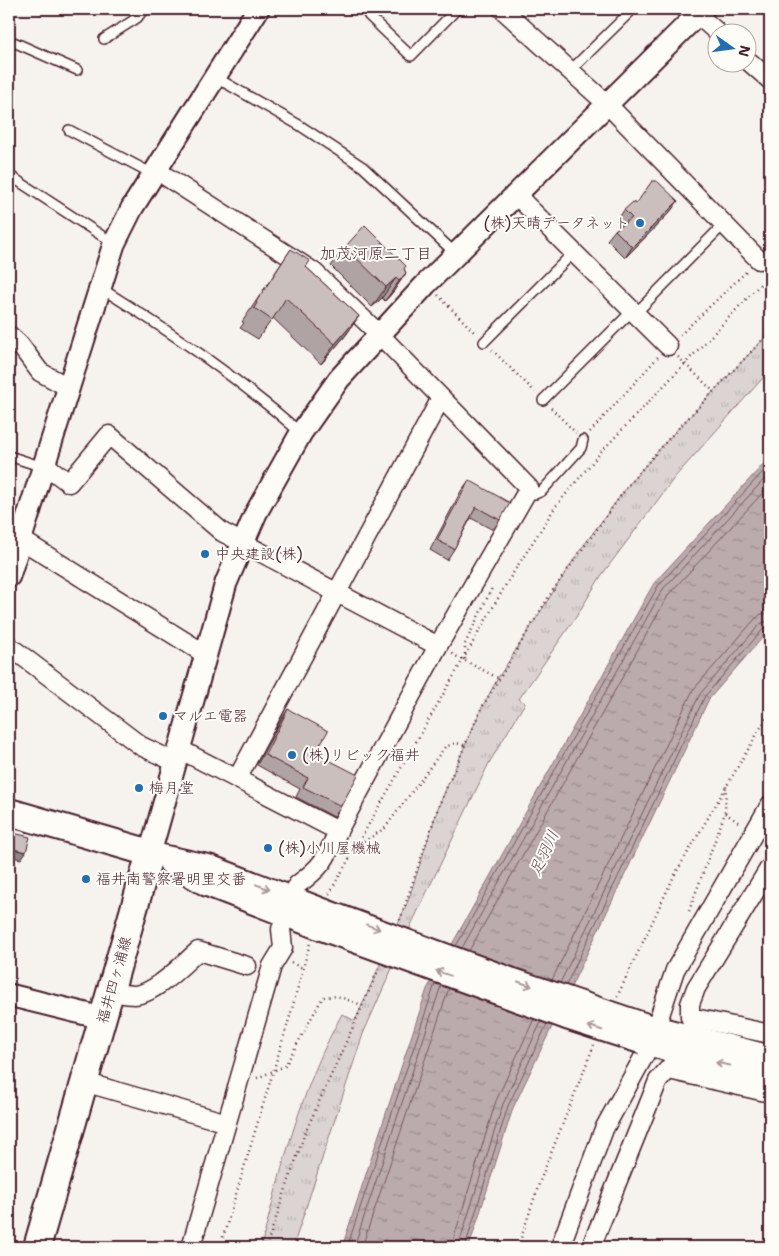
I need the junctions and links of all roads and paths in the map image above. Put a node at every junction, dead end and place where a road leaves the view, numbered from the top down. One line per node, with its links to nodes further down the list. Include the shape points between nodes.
1 (144, 9): 9 (lane, via 137,18)
2 (258, 9): 14 (street)
3 (365, 9): 4 (lane, via 411,56)
4 (457, 9)
5 (502, 9): 13 (street)
6 (633, 9): 13 (lane)
7 (697, 11): 8 (street); 16 (street)
8 (707, 22)
9 (104, 39)
10 (9, 40): 12 (lane)
11 (756, 68): 15 (street)
12 (77, 70)
13 (570, 71): 16 (street)
14 (215, 77): 18 (street); 24 (lane, via 299,125 363,167)
15 (770, 80)
16 (607, 104): 20 (street); 21 (street)
17 (69, 130): 18 (lane)
18 (155, 172): 22 (street); 31 (street, via 314,272)
19 (9, 175): 22 (lane)
20 (516, 195): 23 (street); 24 (street)
21 (724, 224): 25 (street); 29 (lane)
22 (114, 244): 28 (street)
23 (574, 252): 29 (street); 33 (lane)
24 (456, 254): 27 (street)
25 (759, 260): 34 (path)
26 (770, 274): 35 (path)
27 (426, 284): 31 (street); 33 (path)
28 (99, 287): 36 (street); 40 (lane, via 174,334 255,392)
29 (634, 311): 34 (street); 39 (lane)
30 (770, 332): 37 (path)
31 (380, 334): 38 (street); 40 (street, via 339,378)
32 (9, 336): 36 (street, via 20,344 40,372)
33 (484, 342): 39 (path)
34 (668, 346): 41 (path)
35 (685, 364): 37 (path); 52 (path, via 556,506 508,581)
36 (68, 387): 43 (street)
37 (713, 391): 53 (path, via 636,476 551,593)
38 (441, 398): 44 (street); 48 (street)
39 (543, 400): 41 (path)
40 (301, 433): 46 (street)
41 (583, 440): 44 (lane, via 581,448 542,491 535,494)
42 (9, 456): 43 (lane)
43 (43, 465): 45 (street); 46 (street, via 68,483 109,435 222,532)
44 (529, 488): 50 (street)
45 (20, 539): 47 (street); 51 (street)
46 (241, 543): 48 (street); 51 (street)
47 (9, 576)
48 (337, 593): 50 (street); 57 (street)
49 (9, 646): 56 (street, via 141,746)
50 (438, 646): 61 (street)
51 (205, 654): 56 (street)
52 (465, 660): 53 (path); 62 (path)
53 (498, 678): 55 (path)
54 (770, 712): 58 (path)
55 (465, 745): 62 (path, via 456,743 445,747 385,828); 68 (path, via 439,805)
56 (177, 756): 57 (street); 63 (street)
57 (237, 779): 61 (street)
58 (726, 784): 67 (path, via 725,813); 74 (path, via 674,876)
59 (770, 805): 78 (street, via 675,970)
60 (9, 812): 63 (main road)
61 (338, 831): 65 (street, via 317,871)
62 (359, 846): 66 (path)
63 (150, 853): 66 (street, via 206,885); 72 (main road, 福井四ヶ浦線)
64 (770, 866): 77 (street, via 696,988 690,1004 690,1016)
65 (297, 886)
66 (321, 919): 78 (street, bridge, via 565,1018); 81 (path)
67 (686, 919)
68 (398, 923)
69 (281, 929): 86 (street, via 284,948 272,966)
70 (380, 965): 75 (path)
71 (247, 966): 72 (street, via 198,951 169,977 148,990 135,995)
72 (110, 992): 76 (main road, 福井四ヶ浦線)
73 (9, 995): 76 (street)
74 (616, 999)
75 (362, 1005): 81 (path, via 337,996 323,997 285,1066); 90 (path, via 301,1142)
76 (102, 1018): 84 (main road, 福井四ヶ浦線)
77 (770, 1034)
78 (649, 1035): 80 (street); 82 (street, one-way to 78, via 703,1060); 92 (street, via 604,1129)
79 (597, 1040): 91 (path, via 540,1181)
80 (770, 1056)
81 (273, 1073): 83 (path, via 261,1074); 89 (path)
82 (770, 1074)
83 (255, 1079)
84 (84, 1082): 86 (street); 87 (main road, 福井四ヶ浦線)
85 (770, 1093): 93 (street, via 670,1068 658,1080)
86 (227, 1123): 88 (street)
87 (37, 1247)
88 (191, 1247)
89 (220, 1247)
90 (266, 1247)
91 (518, 1247)
92 (560, 1247)
93 (591, 1247)

